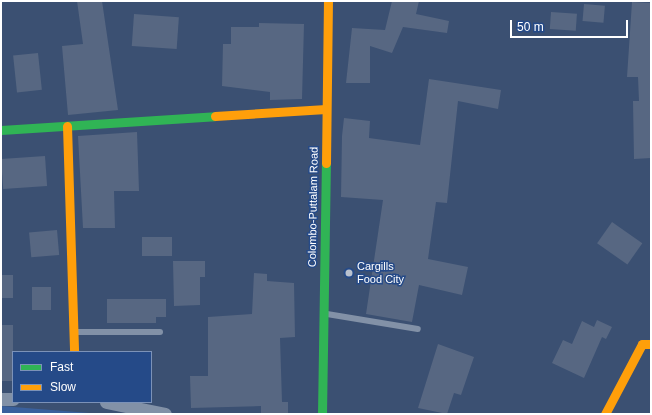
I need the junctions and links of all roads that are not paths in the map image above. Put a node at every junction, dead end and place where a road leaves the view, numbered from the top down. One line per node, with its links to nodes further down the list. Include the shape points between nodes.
1 (328, 1): 2 (main road, Colombo-Puttalam Road)
2 (326, 110): 3 (main road); 5 (main road, Colombo-Puttalam Road)
3 (67, 126): 4 (main road); 7 (main road)
4 (1, 130)
5 (324, 314): 6 (lane); 15 (main road, Colombo-Puttalam Road)
6 (418, 330)
7 (73, 332): 8 (lane); 10 (main road)
8 (160, 332)
9 (651, 344): 16 (main road, via 642,344)
10 (74, 351)
11 (1, 399): 12 (street)
12 (12, 399)
13 (111, 403): 14 (street)
14 (165, 414)
15 (322, 414)
16 (605, 414)

